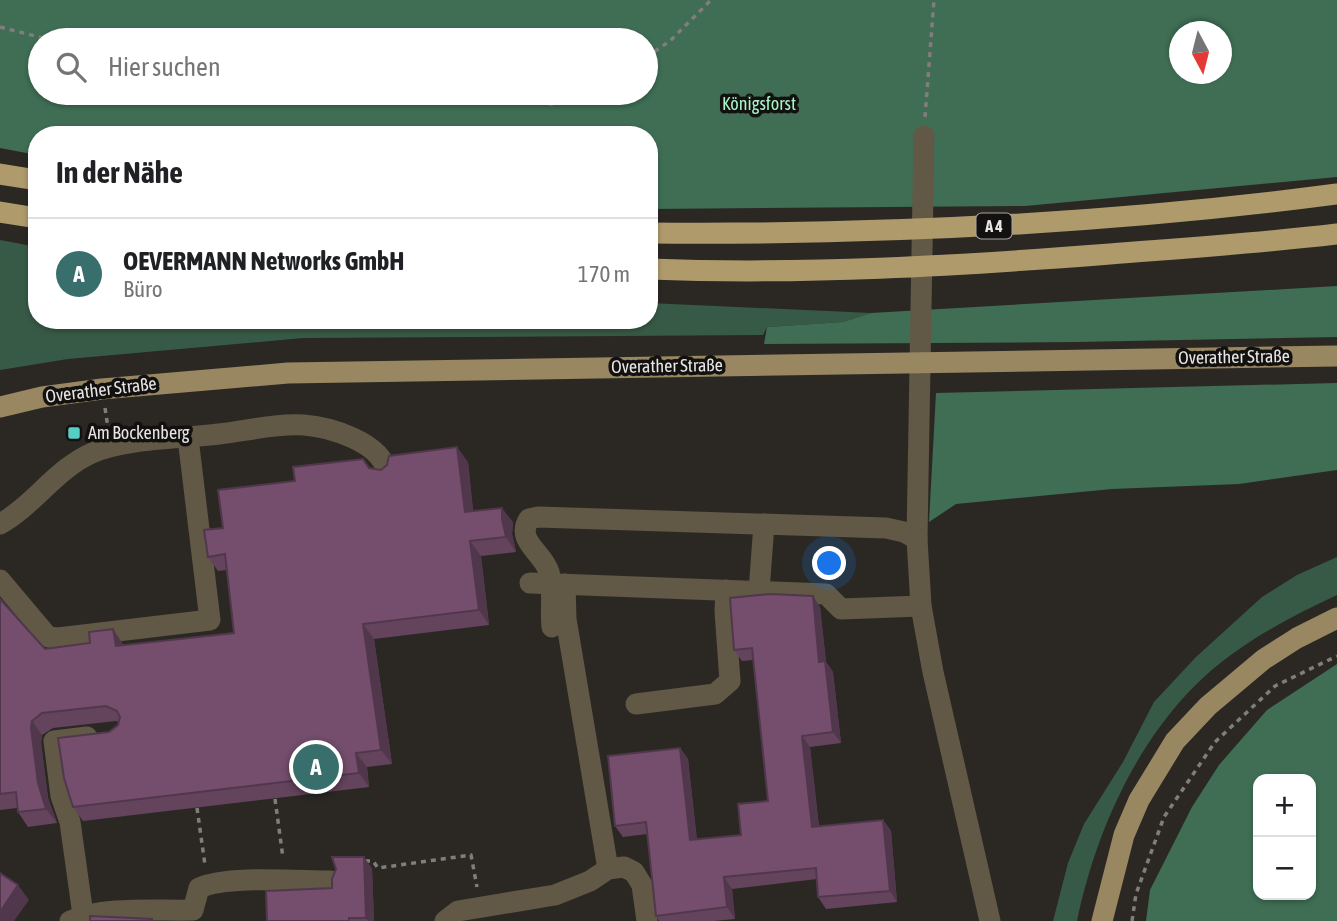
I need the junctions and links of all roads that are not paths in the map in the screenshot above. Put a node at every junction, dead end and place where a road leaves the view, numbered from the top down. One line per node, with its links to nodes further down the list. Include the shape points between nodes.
1 (924, 136): 18 (lane)
2 (0, 174): 3 (highway)
3 (28, 179)
4 (1337, 194): 7 (highway, A 4, via 945,230)
5 (0, 212): 6 (highway)
6 (28, 217)
7 (658, 233)
8 (1337, 234): 9 (highway, A 4)
9 (1292, 240): 10 (highway); 11 (highway, A 4, via 991,264)
10 (1337, 240)
11 (658, 269)
12 (1337, 356): 13 (main road, Overather Straße, via 302,373 102,389)
13 (0, 407)
14 (188, 438): 15 (lane, via 303,425 352,437 384,462); 16 (lane, via 95,452 77,461); 19 (lane, via 209,620 48,637)
15 (387, 472)
16 (0, 524)
17 (764, 524): 18 (lane, via 886,528); 20 (lane, via 529,519 525,537 548,570); 22 (lane)
18 (917, 539): 23 (lane)
19 (0, 580)
20 (548, 583): 21 (lane); 25 (lane); 28 (lane, via 566,619)
21 (726, 590): 22 (lane); 26 (lane, via 730,681 715,694)
22 (759, 591): 23 (lane, via 826,594 841,609)
23 (922, 606): 34 (lane)
24 (1337, 618): 35 (main road, via 1264,659 1175,741 1139,800 1124,835)
25 (552, 627)
26 (636, 704)
27 (105, 736): 31 (lane, via 54,741 79,889)
28 (608, 869): 32 (lane, via 555,895 458,911); 33 (lane, via 624,867 634,872 642,886)
29 (331, 881): 30 (lane, via 207,884 199,888)
30 (196, 915): 31 (lane, via 103,912)
31 (76, 918)
32 (445, 921)
33 (647, 921)
34 (990, 921)
35 (1102, 921)

